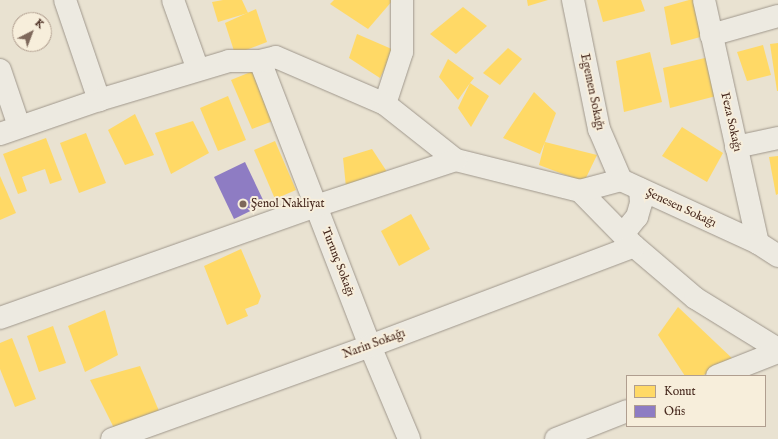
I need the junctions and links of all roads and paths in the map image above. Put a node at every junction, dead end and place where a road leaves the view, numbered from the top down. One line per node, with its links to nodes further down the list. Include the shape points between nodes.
1 (65, 0): 11 (street)
2 (173, 0): 10 (street)
3 (402, 0): 12 (street, via 402,52)
4 (573, 0): 17 (street, Egemen Sokağı, via 599,129)
5 (704, 0): 7 (street, Feza Sokağı)
6 (778, 16): 7 (street)
7 (711, 34): 15 (street, Feza Sokağı)
8 (260, 61): 10 (street, via 229,61); 12 (street, via 276,57); 19 (street, Turunç Sokağı)
9 (0, 70): 13 (street)
10 (198, 70): 11 (street)
11 (100, 100): 13 (street)
12 (385, 104): 16 (street)
13 (9, 130)
14 (778, 138): 15 (street)
15 (736, 147): 21 (street, Feza Sokağı)
16 (456, 160): 18 (street); 19 (street)
17 (631, 185): 18 (street); 20 (street, via 641,203); 21 (street, Şenesen Sokağı)
18 (580, 191): 20 (street)
19 (316, 206): 23 (street); 24 (street, Turunç Sokağı)
20 (628, 240): 24 (street, Narin Sokağı); 25 (street, via 696,298)
21 (758, 243): 22 (street, Şenesen Sokağı)
22 (778, 256)
23 (0, 318)
24 (370, 346): 29 (street, Narin Sokağı); 30 (street, Turunç Sokağı)
25 (778, 349)
26 (778, 352): 27 (street)
27 (720, 375)
28 (626, 411): 31 (street)
29 (112, 439)
30 (409, 439)
31 (556, 439)

